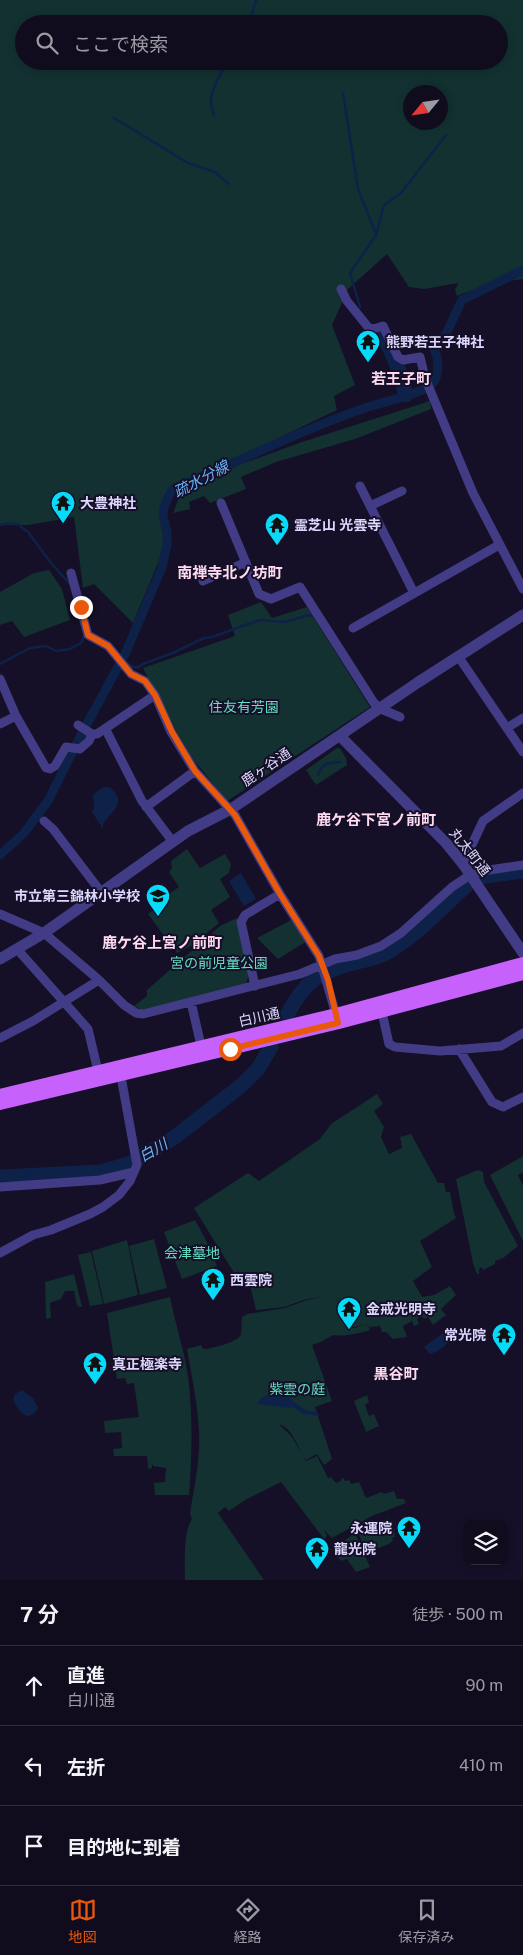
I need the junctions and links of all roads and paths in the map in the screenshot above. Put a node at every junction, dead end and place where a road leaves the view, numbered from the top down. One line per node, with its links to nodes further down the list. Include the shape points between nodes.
1 (341, 289): 6 (street, via 368,327 383,326 398,357 403,360 420,356 429,387 472,493)
2 (360, 486): 5 (street)
3 (402, 491): 5 (street)
4 (221, 503): 7 (street)
5 (370, 506): 11 (street)
6 (499, 545): 10 (street); 11 (street)
7 (246, 562): 9 (street); 17 (street, via 260,594 271,598 300,587 374,703)
8 (71, 572): 16 (street, via 88,635 108,646 131,674 145,681)
9 (203, 581)
10 (523, 589)
11 (414, 593): 13 (street)
12 (523, 615): 14 (street, 鹿ヶ谷通)
13 (353, 628)
14 (458, 656): 17 (street, 鹿ヶ谷通); 22 (street)
15 (0, 679): 18 (street)
16 (155, 695): 23 (street); 26 (street)
17 (381, 709): 19 (street); 24 (street, 鹿ヶ谷通)
18 (16, 716): 21 (street); 23 (street, via 46,768 50,769 66,748 80,749 89,741 84,729 98,734)
19 (400, 717)
20 (523, 718): 22 (street)
21 (0, 724)
22 (508, 728): 25 (street)
23 (106, 730): 28 (street)
24 (340, 736): 29 (street, 鹿ヶ谷通); 32 (street, 丸太町通)
25 (523, 752)
26 (195, 771): 28 (street); 29 (street)
27 (523, 793): 32 (street, via 483,821)
28 (146, 807): 31 (street)
29 (231, 809): 31 (street, 鹿ヶ谷通); 36 (street)
30 (44, 821): 35 (street)
31 (173, 842): 35 (street, 鹿ヶ谷通)
32 (463, 864): 34 (street, 丸太町通)
33 (523, 865): 34 (street)
34 (470, 875): 40 (street, 丸太町通); 43 (street, via 382,946)
35 (101, 892): 38 (street, 鹿ヶ谷通)
36 (280, 894): 43 (street); 46 (street, via 245,916 241,922)
37 (0, 914): 38 (street)
38 (44, 933): 39 (street, 鹿ヶ谷通); 45 (street)
39 (17, 949): 41 (street, 鹿ヶ谷通); 47 (street)
40 (523, 952)
41 (0, 959)
42 (523, 963): 49 (main road, 白川通)
43 (323, 966): 46 (street); 50 (street)
44 (523, 974): 49 (main road, 白川通)
45 (99, 980): 47 (street); 48 (street, via 136,1013)
46 (255, 986): 48 (street)
47 (65, 1002): 52 (street); 55 (street, via 88,1029)
48 (191, 1002): 54 (street)
49 (381, 1008): 50 (main road, 白川通); 53 (street, via 389,1044 440,1051)
50 (337, 1019): 54 (main road, 白川通)
51 (523, 1033): 53 (street, via 501,1046)
52 (0, 1038)
53 (459, 1049): 58 (street, via 492,1102 503,1107)
54 (202, 1051): 56 (main road, 白川通)
55 (98, 1071): 56 (main road, 白川通); 57 (main road, 白川通)
56 (120, 1071): 59 (main road, 白川通); 60 (street)
57 (0, 1095)
58 (523, 1097)
59 (0, 1104)
60 (136, 1165): 61 (street, via 100,1180); 62 (street, via 125,1188 103,1207)
61 (0, 1187)
62 (0, 1252)

